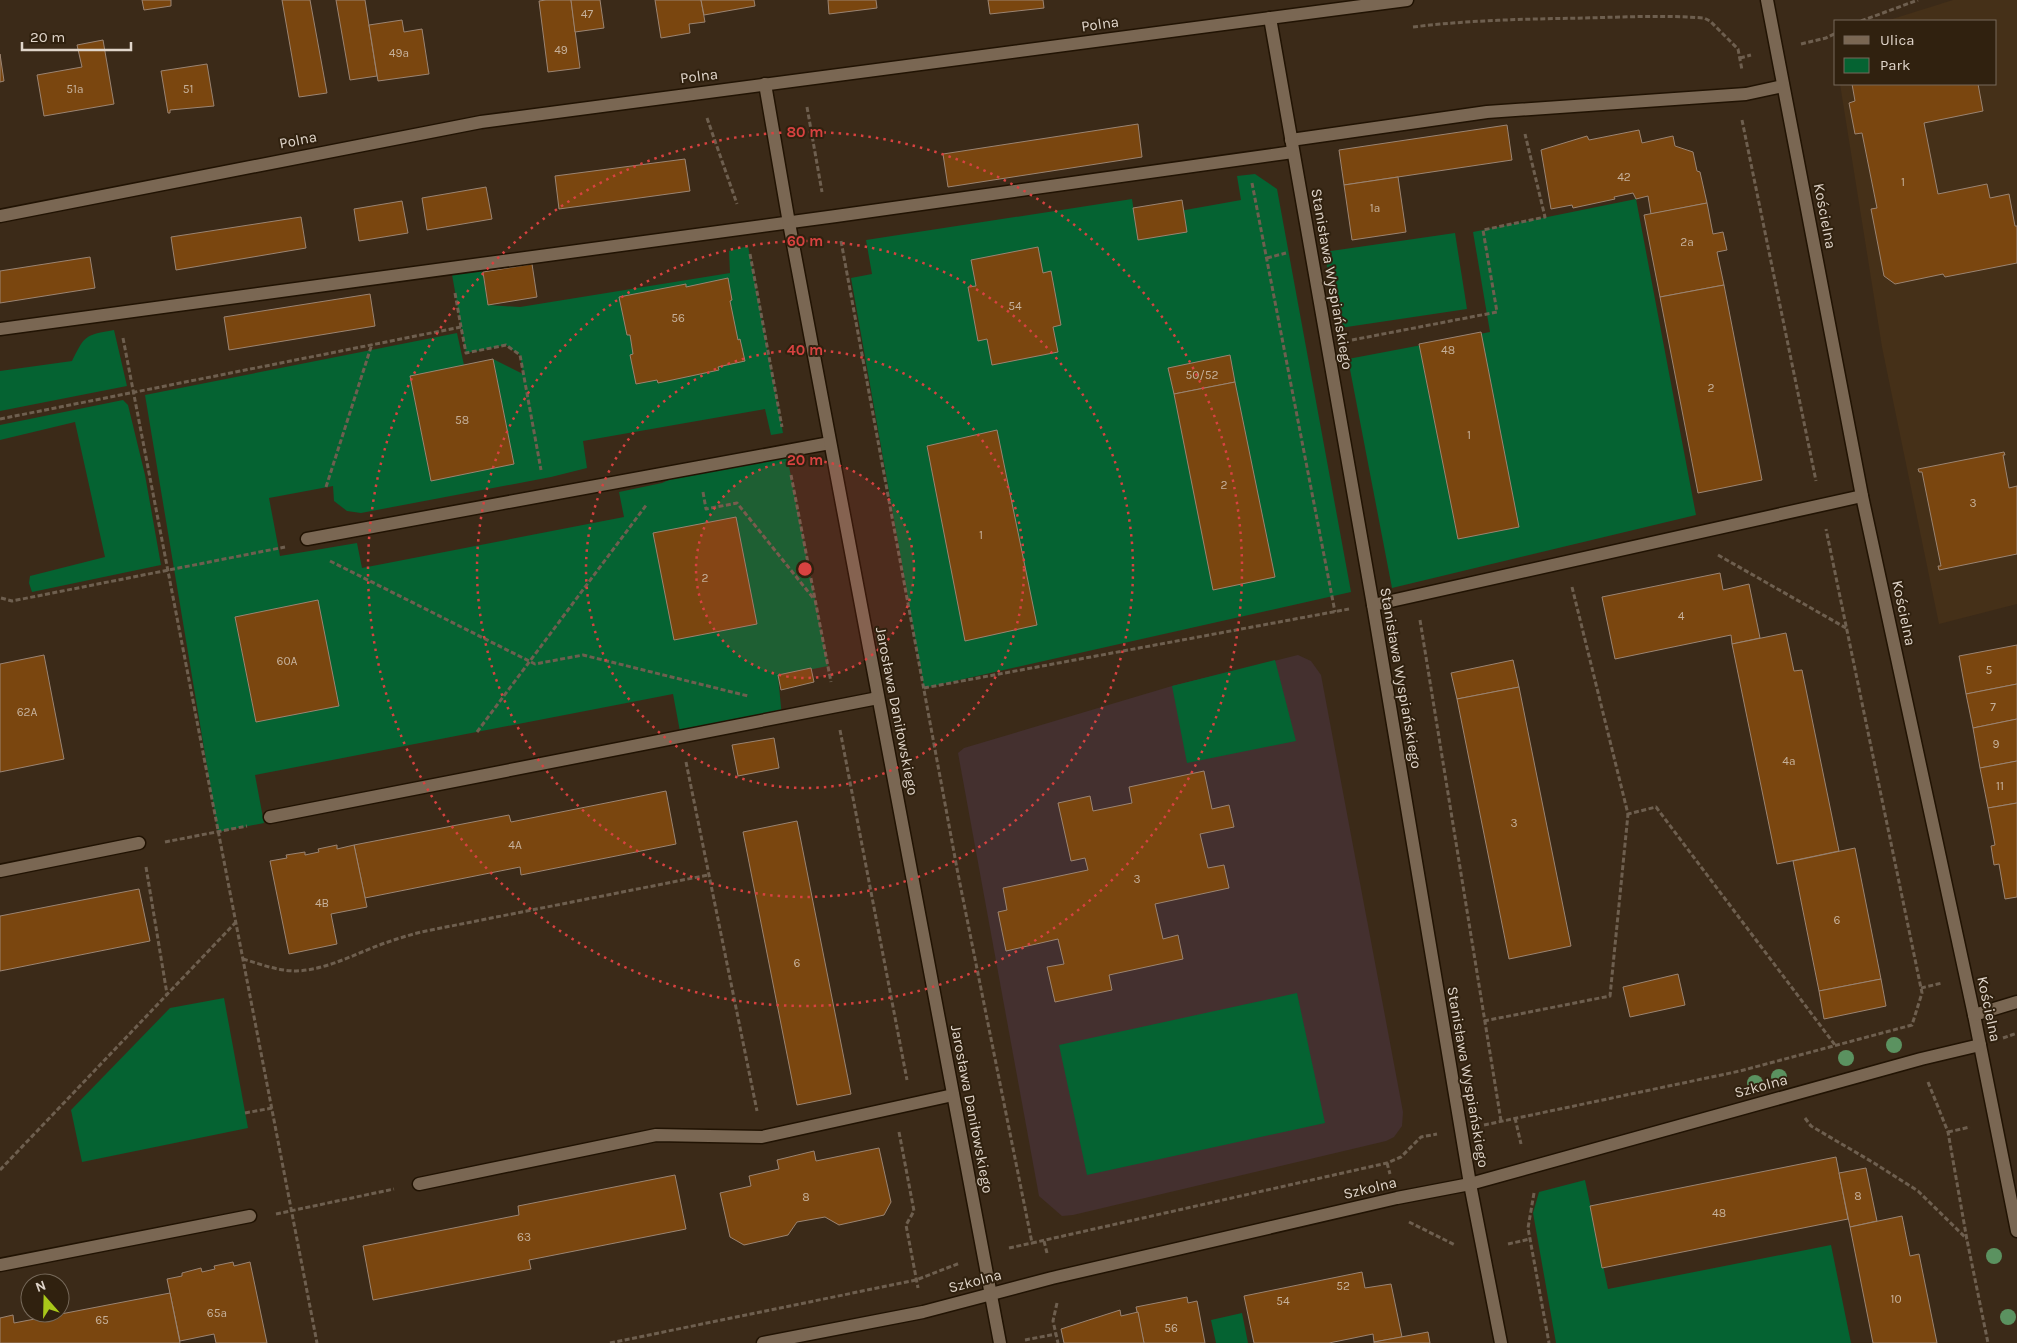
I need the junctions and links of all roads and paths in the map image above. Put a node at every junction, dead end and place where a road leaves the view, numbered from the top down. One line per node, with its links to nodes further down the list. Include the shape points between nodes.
1 (1407, 0): 4 (street, Polna)
2 (1767, 0): 7 (street, Kościelna)
3 (1918, 0): 5 (path)
4 (1270, 18): 6 (street, Polna); 10 (street, Stanisława Wyspiańskiego)
5 (1864, 20)
6 (765, 84): 8 (street, Polna); 13 (street, Jarosława Daniłowskiego)
7 (1783, 86): 9 (street, via 1746,94); 28 (street, Kościelna)
8 (698, 92): 12 (street, Polna, via 448,127); 14 (path)
9 (1519, 109): 10 (street); 19 (path, via 1545,217 1484,230 1497,312)
10 (1292, 146): 11 (street); 37 (street, Stanisława Wyspiańskiego)
11 (1247, 158): 13 (street); 38 (path)
12 (0, 216)
13 (789, 223): 14 (street); 23 (street, Jarosława Daniłowskiego)
14 (745, 229): 15 (street); 24 (path)
15 (451, 268): 16 (street); 17 (path)
16 (118, 313): 18 (street); 21 (path)
17 (461, 327): 20 (path); 27 (path, via 466,353 506,345 520,355)
18 (0, 329)
19 (1351, 340)
20 (372, 344): 21 (path); 26 (path)
21 (133, 392): 22 (path); 32 (path)
22 (0, 419)
23 (830, 443): 24 (street); 43 (street, Jarosława Daniłowskiego)
24 (786, 451): 25 (street); 36 (path)
25 (661, 474): 27 (street); 40 (path, via 662,483)
26 (326, 487)
27 (546, 495): 30 (street)
28 (1862, 496): 34 (street); 57 (street, Kościelna)
29 (706, 509): 36 (path, via 737,503)
30 (307, 539): 32 (path, via 279,550); 40 (path, via 308,550)
31 (1713, 552): 39 (path)
32 (168, 571): 35 (path, via 12,601); 49 (path)
33 (1572, 586): 47 (path)
34 (1416, 595): 37 (street); 58 (path)
35 (1, 598)
36 (815, 599): 44 (path)
37 (1373, 605): 38 (path); 72 (street, Stanisława Wyspiańskiego)
38 (1335, 612): 41 (path)
39 (1846, 628)
40 (529, 662): 42 (path, via 535,664 583,655); 45 (path)
41 (924, 688)
42 (752, 696)
43 (878, 698): 44 (street); 62 (street, Jarosława Daniłowskiego)
44 (836, 706): 46 (street); 63 (path)
45 (477, 732)
46 (680, 737): 48 (street); 52 (path)
47 (1628, 814): 58 (path, via 1610,996); 59 (path, via 1656,807)
48 (270, 817): 49 (path, via 264,823)
49 (218, 832): 50 (path, via 153,845); 53 (path)
50 (133, 845): 51 (street); 55 (path, via 145,864)
51 (0, 871)
52 (708, 875): 54 (path, via 421,932 317,967 295,971); 69 (path)
53 (236, 922): 54 (path); 55 (path)
54 (243, 960): 64 (path)
55 (167, 994): 70 (path)
56 (2017, 1002): 57 (street)
57 (1974, 1015): 60 (street, Kościelna)
58 (1484, 1021): 68 (path)
59 (1835, 1044)
60 (1980, 1045): 72 (street, Szkolna); 77 (street, Kościelna)
61 (1927, 1081): 78 (path, via 1948,1132)
62 (952, 1095): 63 (street); 80 (street, Jarosława Daniłowskiego)
63 (911, 1104): 65 (street)
64 (272, 1108): 66 (path); 74 (path)
65 (894, 1108): 69 (street); 82 (path, via 914,1211 906,1225)
66 (245, 1113)
67 (1804, 1115): 78 (path, via 1811,1126 1918,1191)
68 (1500, 1122)
69 (762, 1137): 71 (street, via 656,1135)
70 (0, 1170)
71 (419, 1184): 74 (path)
72 (1470, 1184): 83 (street, Szkolna, via 1396,1198); 93 (street, Stanisława Wyspiańskiego)
73 (1535, 1187): 94 (path, via 1528,1228)
74 (291, 1211): 75 (path, via 259,1218); 88 (path)
75 (250, 1216): 81 (street)
76 (1402, 1218): 79 (path)
77 (2017, 1231)
78 (1967, 1240): 95 (path)
79 (1459, 1247)
80 (982, 1254): 82 (path); 83 (street, Jarosława Daniłowskiego)
81 (0, 1265)
82 (916, 1280): 85 (path); 89 (path)
83 (990, 1294): 85 (street, Szkolna); 91 (street, Jarosława Daniłowskiego)
84 (1057, 1302): 86 (path, via 1053,1320)
85 (923, 1312): 90 (street, Szkolna)
86 (1056, 1334): 87 (path); 92 (path)
87 (1019, 1341)
88 (317, 1343)
89 (610, 1343)
90 (763, 1343)
91 (1000, 1343)
92 (1058, 1343)
93 (1501, 1343)
94 (1549, 1343)
95 (1988, 1343)

